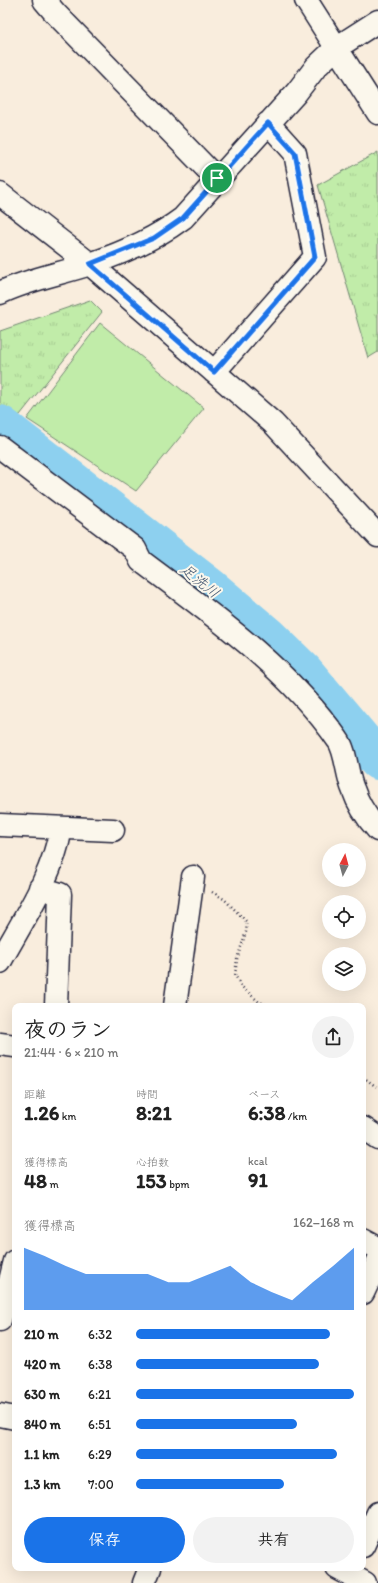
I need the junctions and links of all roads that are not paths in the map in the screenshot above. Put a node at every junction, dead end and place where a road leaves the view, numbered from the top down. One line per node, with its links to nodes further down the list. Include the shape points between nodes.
1 (44, 0): 7 (street)
2 (306, 0): 4 (street)
3 (378, 21): 4 (street)
4 (336, 48): 5 (street); 6 (street, via 316,67)
5 (378, 113)
6 (268, 123): 7 (street); 11 (street, via 295,153 315,257)
7 (217, 178): 9 (street, via 183,218 166,231)
8 (0, 194): 9 (street)
9 (90, 264): 10 (street, via 17,285); 11 (street)
10 (0, 293)
11 (214, 372): 13 (street, via 273,423)
12 (0, 447): 17 (street, via 135,549 141,561 223,623 308,702 340,741 353,789 370,821)
13 (378, 536)
14 (0, 825): 15 (street)
15 (61, 828): 16 (street); 19 (street, via 58,845)
16 (113, 830)
17 (378, 830)
18 (193, 877): 22 (street)
19 (40, 888): 20 (street); 21 (street, via 60,894)
20 (0, 962)
21 (56, 1003)
22 (175, 1003)
23 (0, 1044): 24 (street)
24 (12, 1046)
25 (366, 1130): 26 (street)
26 (378, 1138)
27 (366, 1242): 28 (street)
28 (378, 1248)
29 (0, 1255): 30 (street)
30 (12, 1257)
31 (378, 1261): 33 (street)
32 (12, 1273): 34 (street)
33 (366, 1287)
34 (0, 1320)
35 (0, 1415): 36 (street)
36 (12, 1417)
37 (378, 1513): 38 (street)
38 (366, 1539)
39 (149, 1571): 40 (street)
40 (144, 1583)

